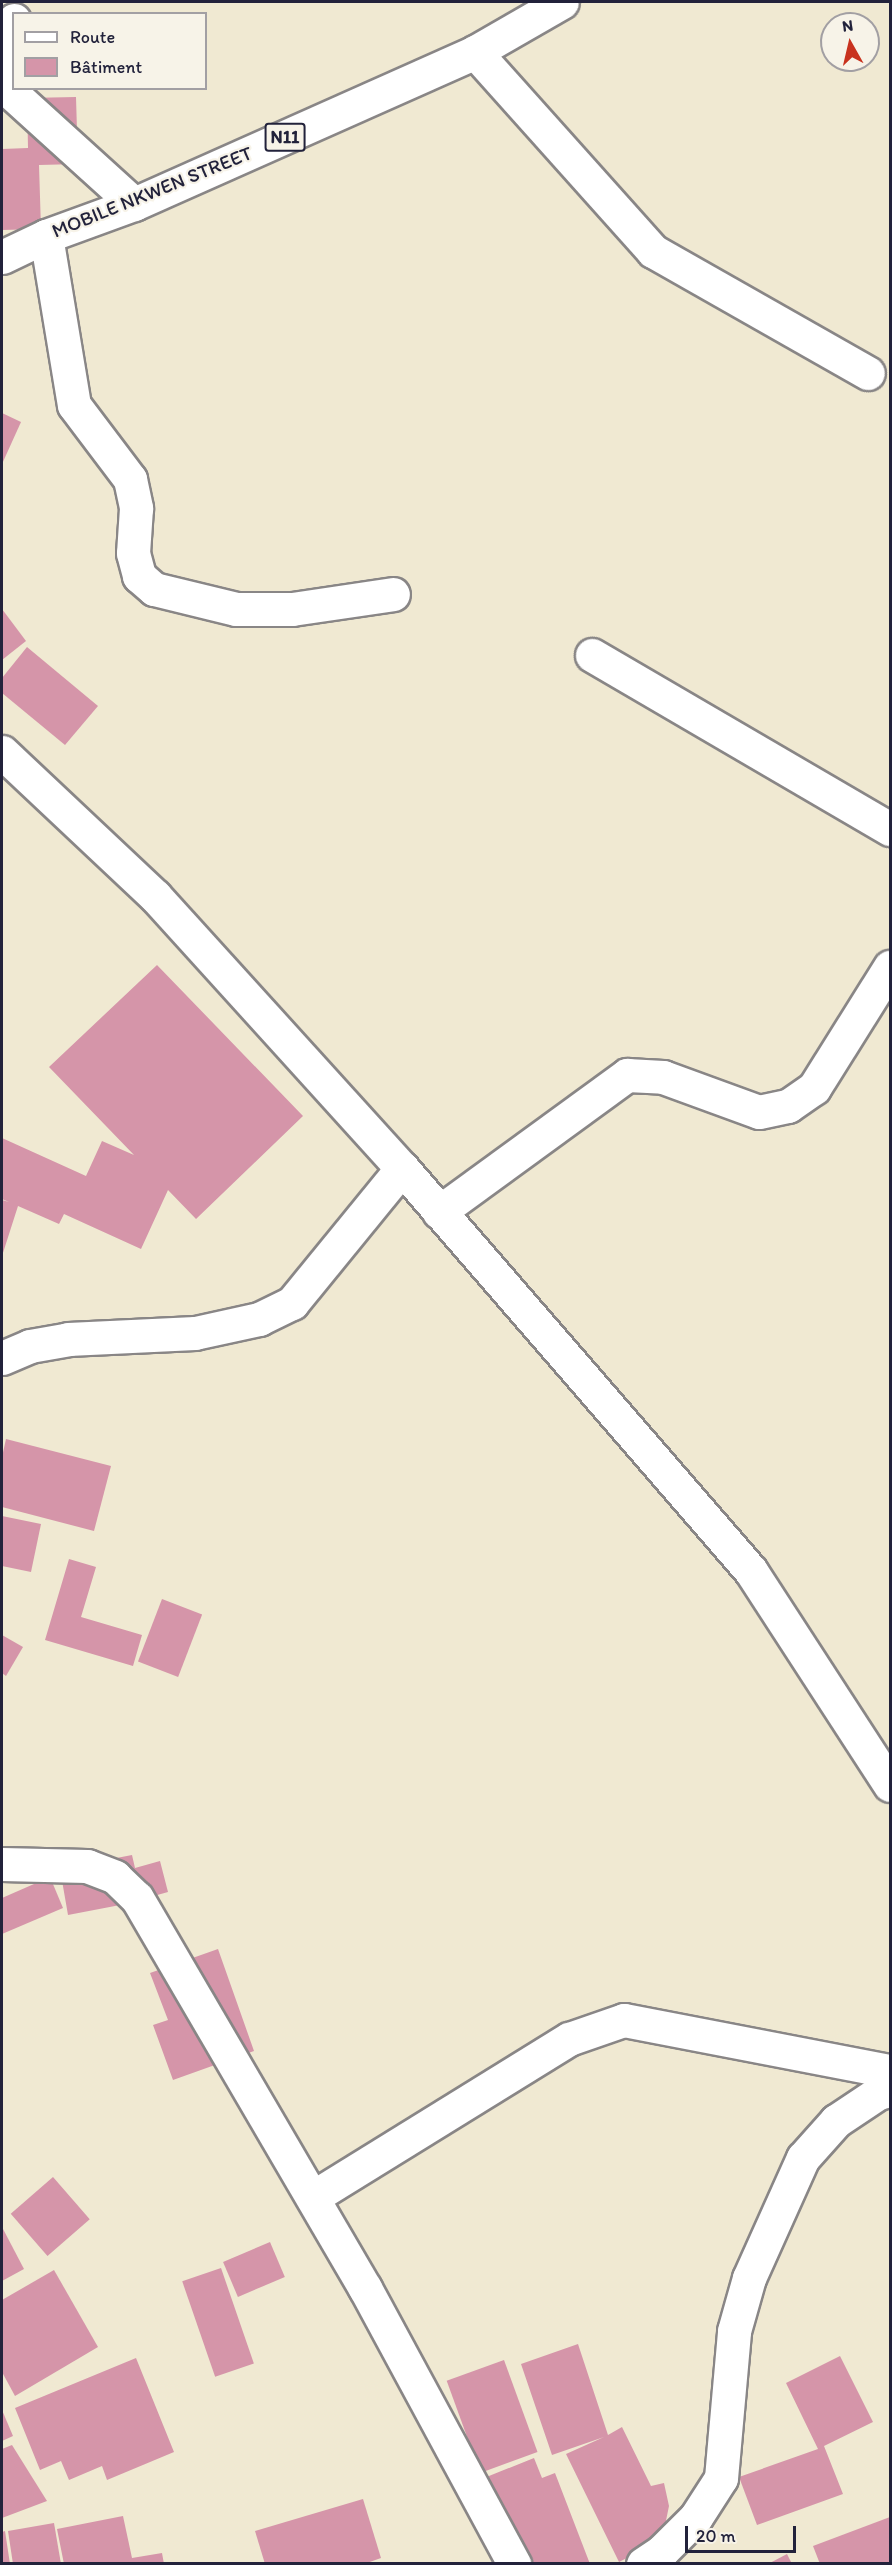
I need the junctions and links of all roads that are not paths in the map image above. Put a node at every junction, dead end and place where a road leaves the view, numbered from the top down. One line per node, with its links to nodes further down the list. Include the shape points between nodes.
1 (562, 2): 3 (main road, MOBILE NKWEN STREET / N11)
2 (12, 28): 4 (main road, via 2,67 5,87)
3 (475, 52): 4 (main road, MOBILE NKWEN STREET / N11); 7 (main road, via 653,251)
4 (134, 204): 5 (main road, MOBILE NKWEN STREET / N11)
5 (46, 236): 6 (main road, MOBILE NKWEN STREET / N11); 8 (main road, via 74,405 130,479 136,508 133,553 139,576 154,589 237,609 292,609)
6 (2, 257)
7 (868, 373)
8 (393, 594)
9 (592, 655): 11 (main road)
10 (2, 752): 13 (main road, via 155,896)
11 (891, 829)
12 (891, 967): 14 (main road, via 814,1088 788,1106 759,1112 663,1077 627,1075)
13 (402, 1168): 14 (main road); 15 (main road, via 292,1303 259,1319 195,1333 68,1339 30,1346)
14 (439, 1212): 16 (main road, via 751,1571)
15 (2, 1358)
16 (891, 1785)
17 (2, 1864): 20 (main road, via 87,1866 115,1877 137,1898)
18 (891, 2071): 20 (main road, via 624,2020 569,2039)
19 (891, 2090): 22 (main road, via 878,2093 836,2121 803,2158 749,2278 734,2331 721,2478 696,2517)
20 (313, 2197): 21 (main road)
21 (514, 2564)
22 (643, 2564)

